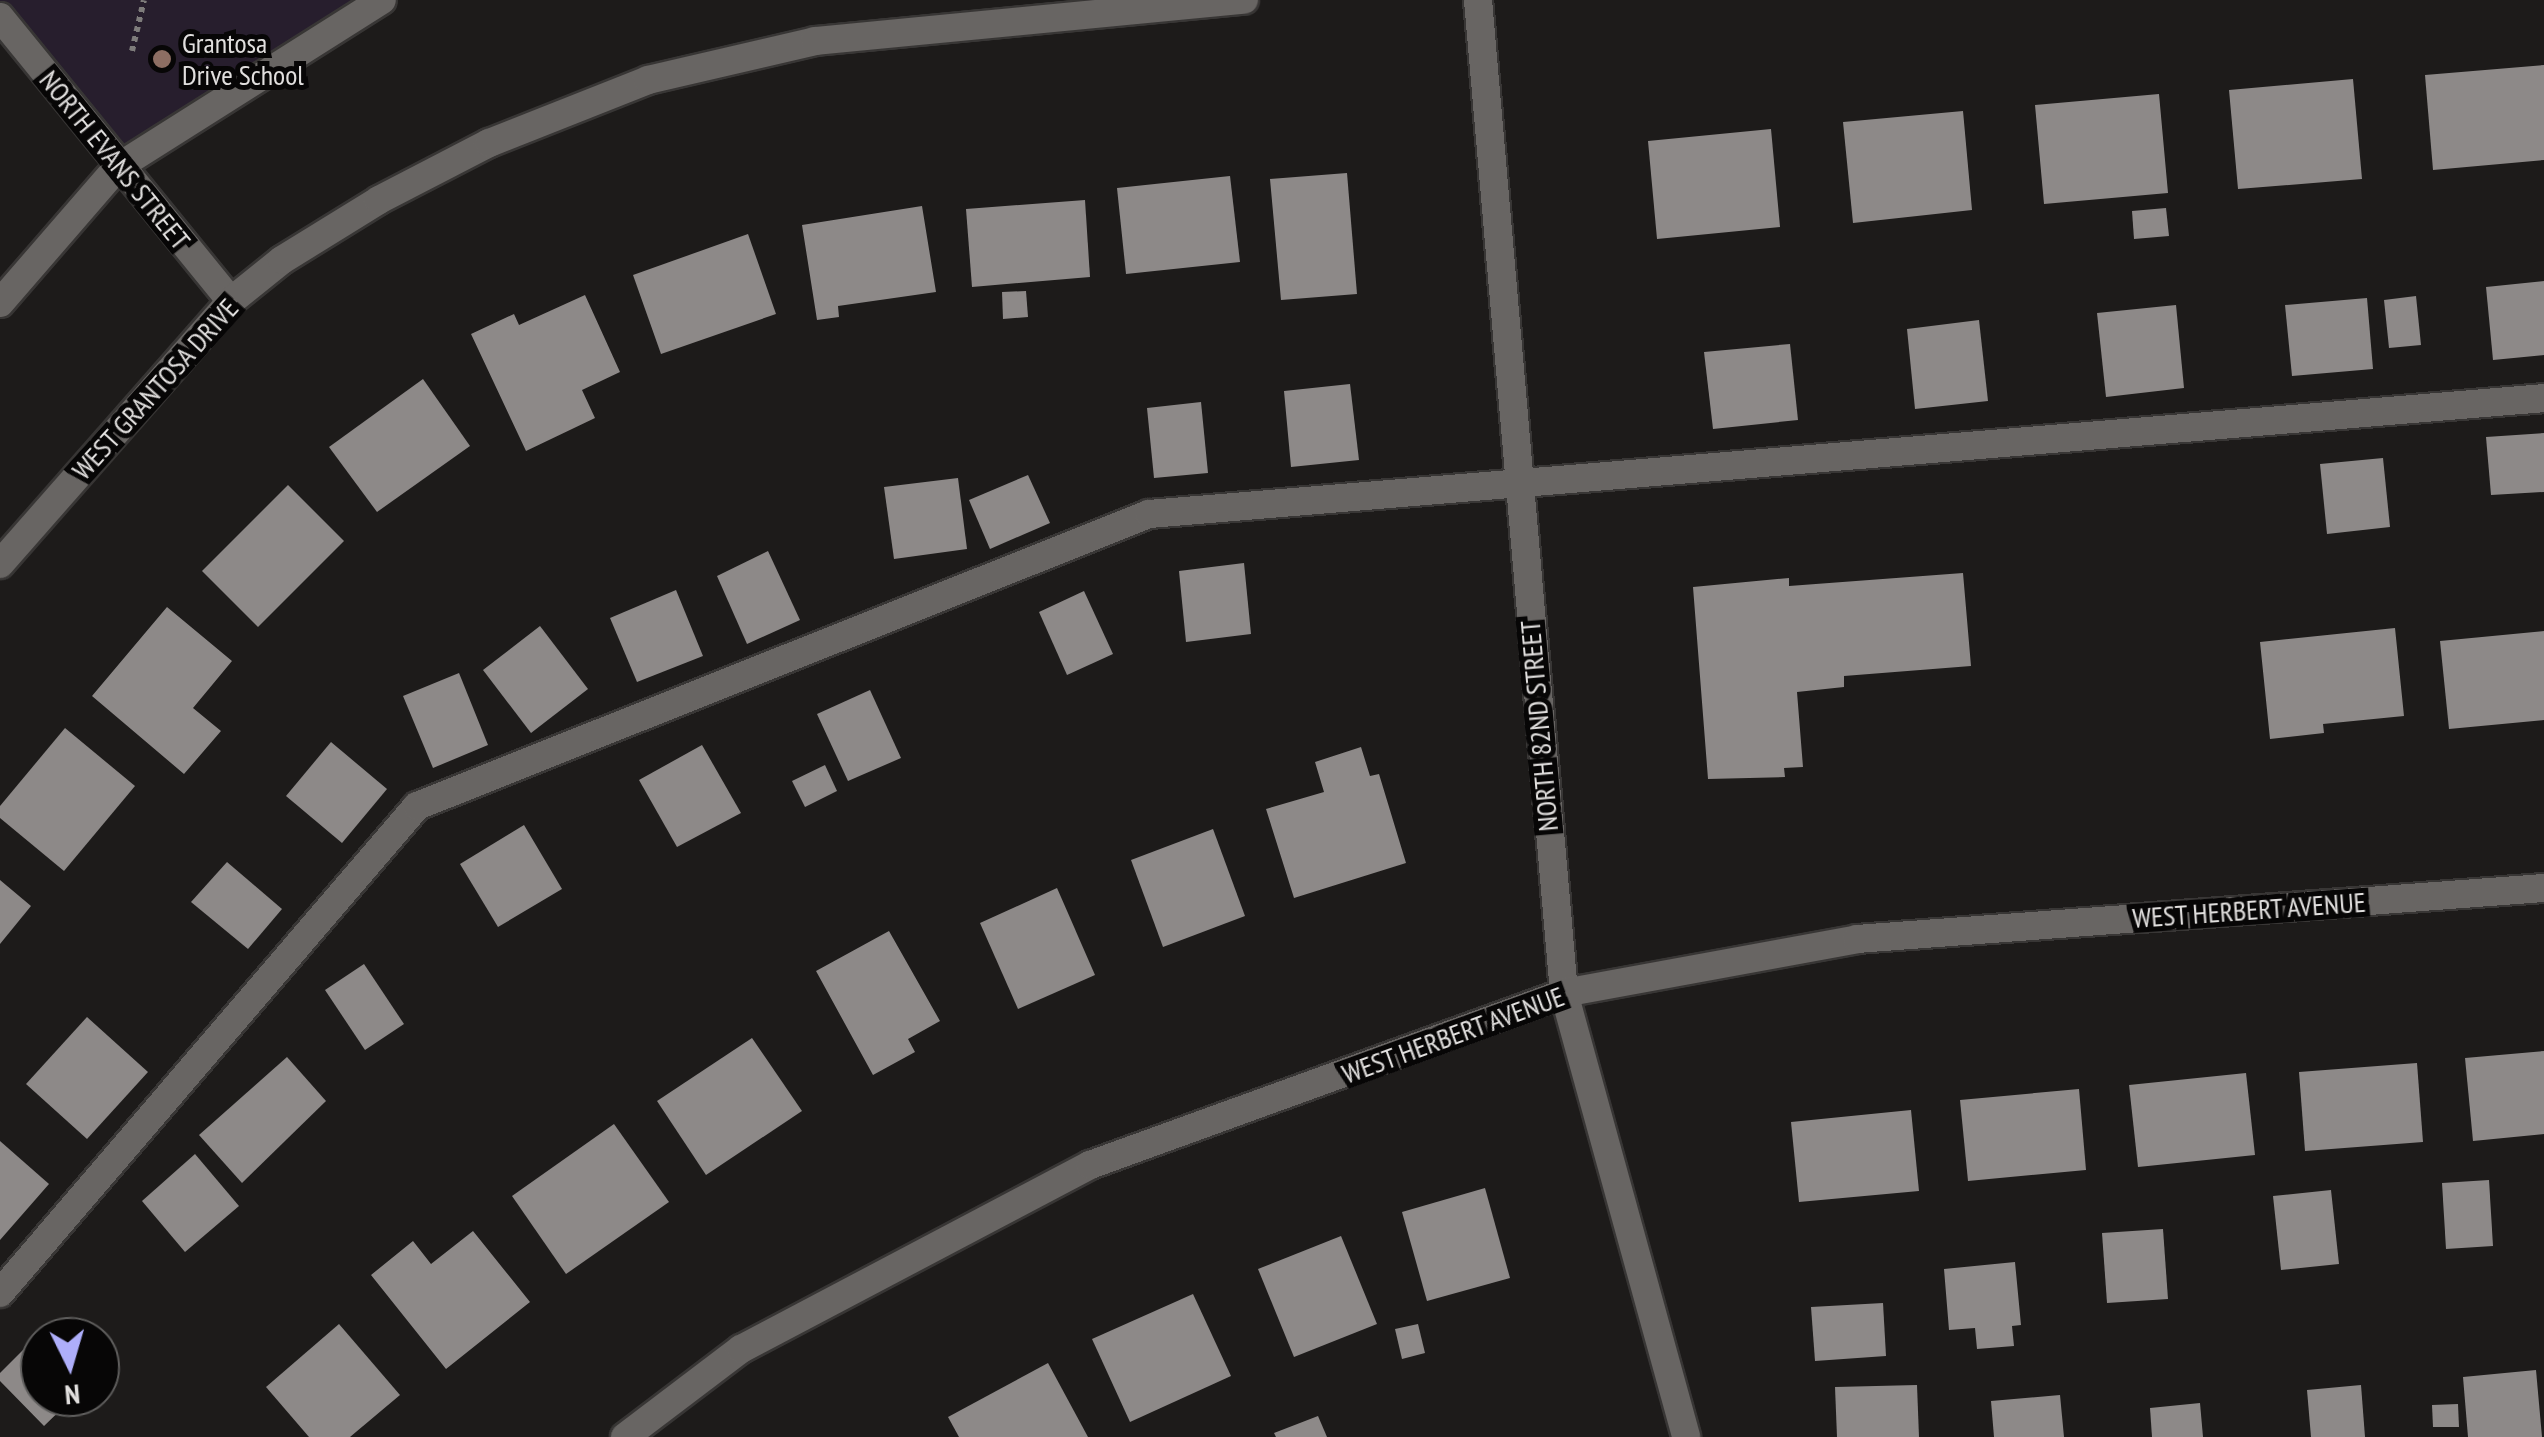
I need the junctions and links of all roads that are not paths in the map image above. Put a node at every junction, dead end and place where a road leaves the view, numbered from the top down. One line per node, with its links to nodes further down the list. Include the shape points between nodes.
1 (382, 0): 5 (street)
2 (1244, 0): 6 (street, WEST GRANTOSA DRIVE, via 815,41 648,80 489,143 379,200 282,260)
3 (1478, 0): 9 (street, NORTH 82ND STREET)
4 (0, 18): 5 (street, NORTH EVANS STREET)
5 (118, 167): 6 (street, NORTH EVANS STREET); 7 (street)
6 (232, 301): 10 (street, WEST GRANTOSA DRIVE)
7 (0, 303)
8 (2544, 398): 9 (street)
9 (1516, 480): 12 (street, NORTH 82ND STREET); 13 (street, via 1149,514 417,806)
10 (0, 564)
11 (2544, 888): 12 (street, WEST HERBERT AVENUE, via 1856,939)
12 (1564, 993): 14 (street, WEST HERBERT AVENUE, via 1090,1165 741,1349); 15 (street, NORTH 82ND STREET)
13 (0, 1294)
14 (625, 1437)
15 (1686, 1437)

